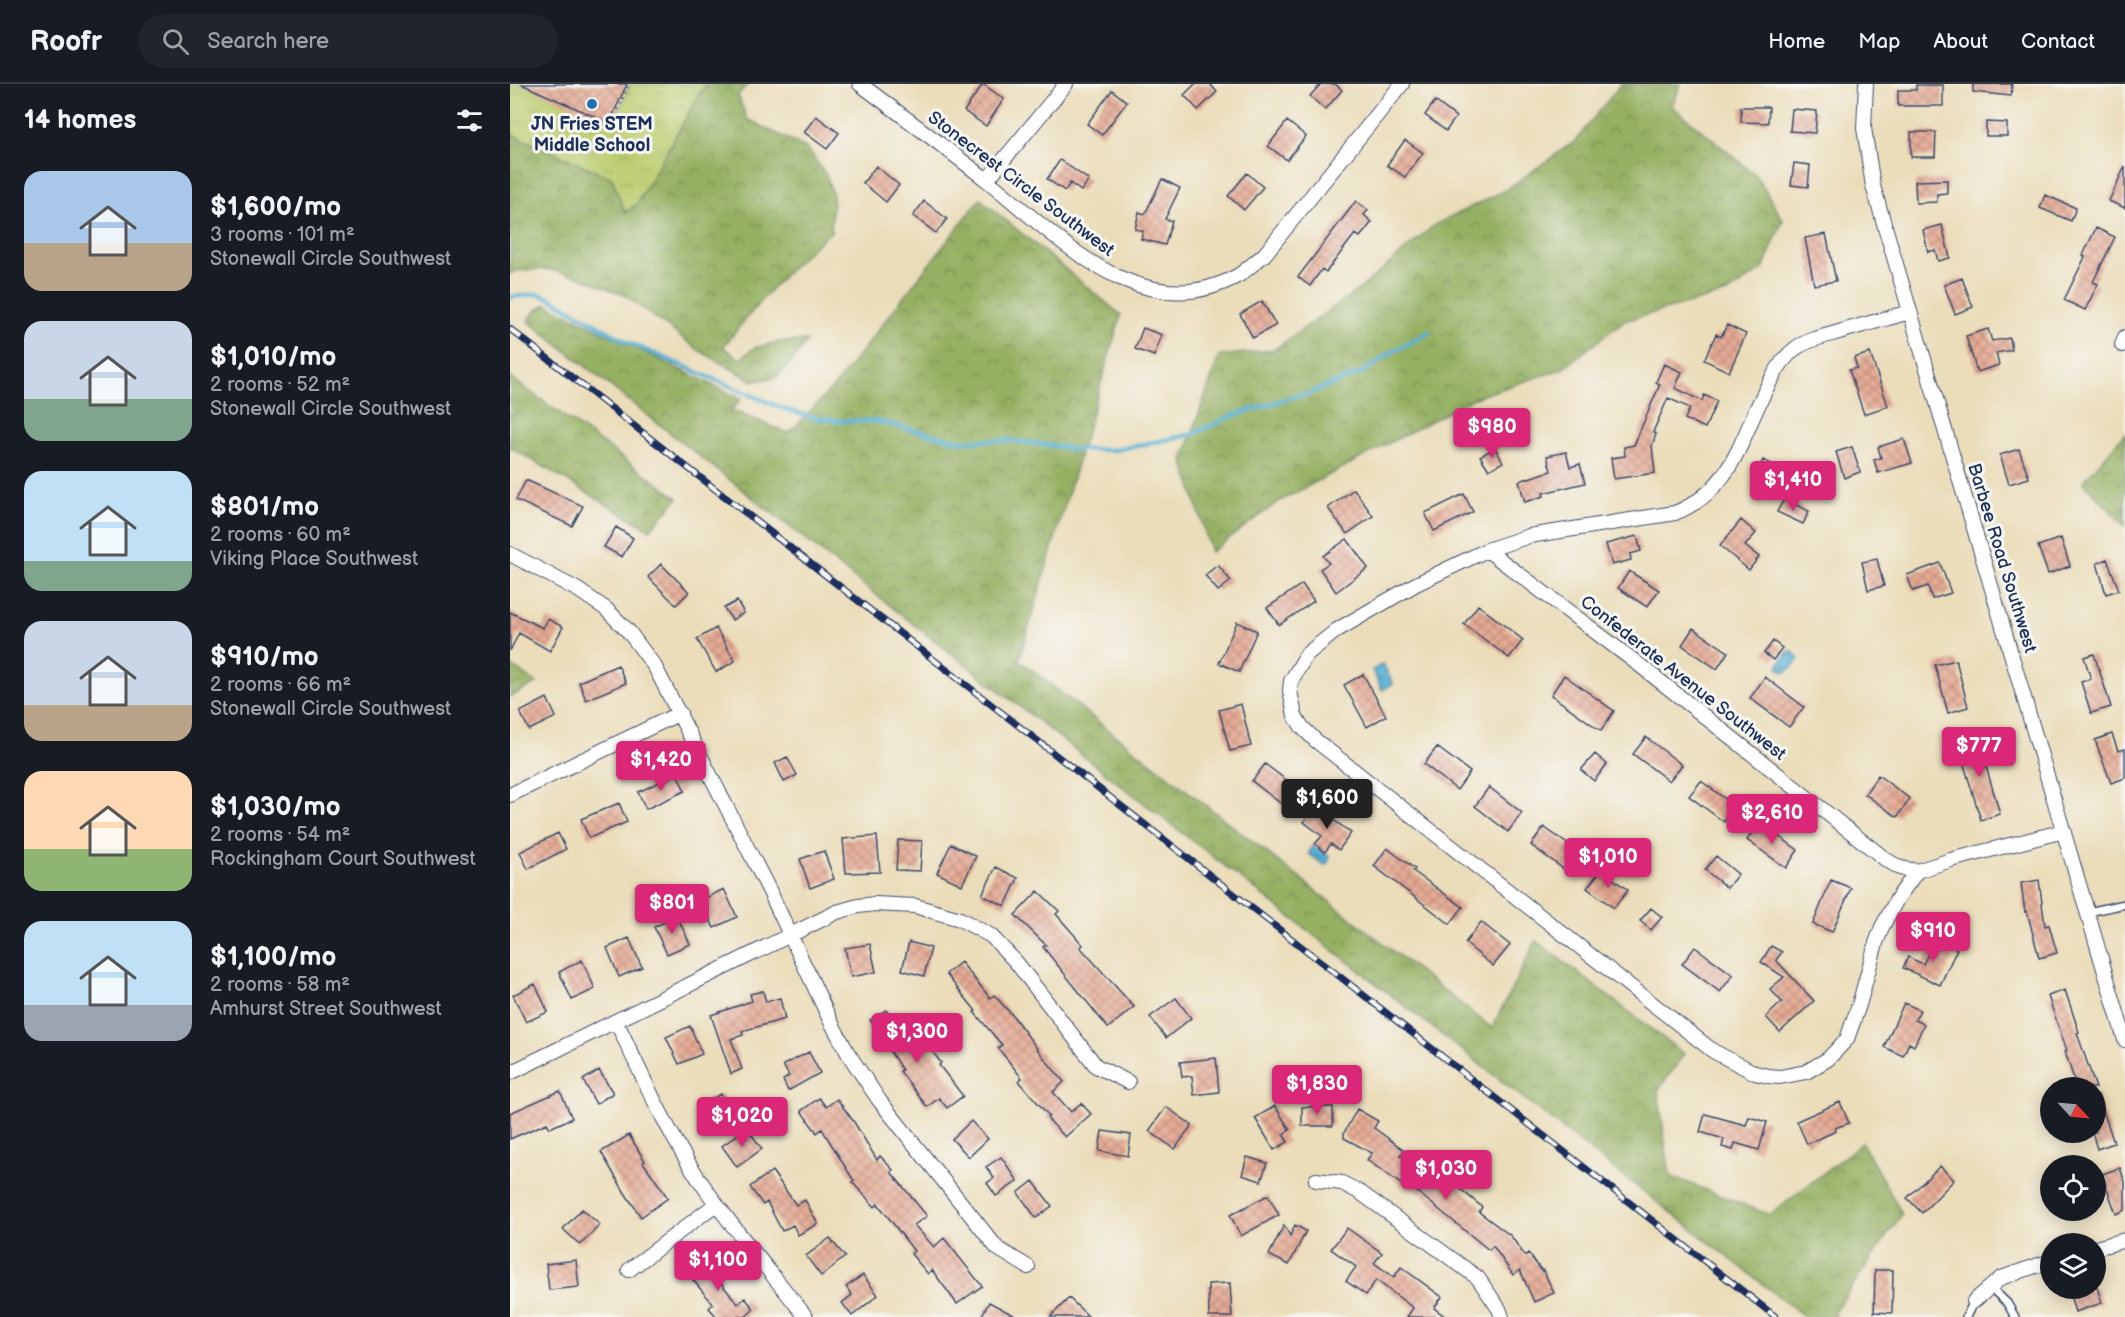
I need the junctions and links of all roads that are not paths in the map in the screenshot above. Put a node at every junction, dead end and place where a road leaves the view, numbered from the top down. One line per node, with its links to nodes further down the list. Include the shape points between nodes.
1 (860, 84): 5 (street, Stonecrest Circle Southwest)
2 (1066, 84): 5 (street)
3 (1402, 84): 5 (street, Stonecrest Circle Southwest, via 1264,255 1240,274 1215,285 1169,291 1137,286 1107,273 1071,249)
4 (1866, 84): 6 (street, Barbee Road Southwest, via 1864,128 1873,186)
5 (987, 180)
6 (1909, 312): 7 (street, via 1798,347 1782,361 1730,468 1694,506 1675,513 1529,536); 11 (street, Barbee Road Southwest)
7 (1487, 550): 12 (street, Confederate Avenue Southwest, via 1885,859 1900,868); 12 (street, via 1416,584 1337,630 1307,654 1291,681 1295,716 1315,740 1713,1050 1755,1073 1780,1077 1806,1072 1828,1059 1847,1039 1882,927)
8 (510, 554): 9 (street, via 606,609 655,667)
9 (680, 713): 10 (street); 15 (street)
10 (510, 795)
11 (2064, 831): 12 (street); 14 (street, Barbee Road Southwest)
12 (1917, 871)
13 (2125, 904): 14 (lane)
14 (2088, 912): 17 (street, Barbee Road Southwest)
15 (790, 935): 16 (street); 19 (street, via 837,912 875,903 915,906 960,919 991,936 1016,962 1096,1066); 25 (street, via 831,1022 879,1100 997,1248)
16 (616, 1021): 18 (street); 21 (street, via 658,1108)
17 (2125, 1040)
18 (510, 1072)
19 (1128, 1082)
20 (1316, 1180): 30 (street, via 1342,1183 1360,1193 1478,1278)
21 (716, 1204): 26 (street); 29 (street)
22 (2125, 1240): 23 (street)
23 (2106, 1245)
24 (2040, 1264): 27 (street, via 2001,1278)
25 (1028, 1267)
26 (629, 1270)
27 (1990, 1287): 28 (street); 32 (lane)
28 (1974, 1301): 31 (lane)
29 (806, 1317)
30 (1502, 1317)
31 (1966, 1317)
32 (2015, 1317)

